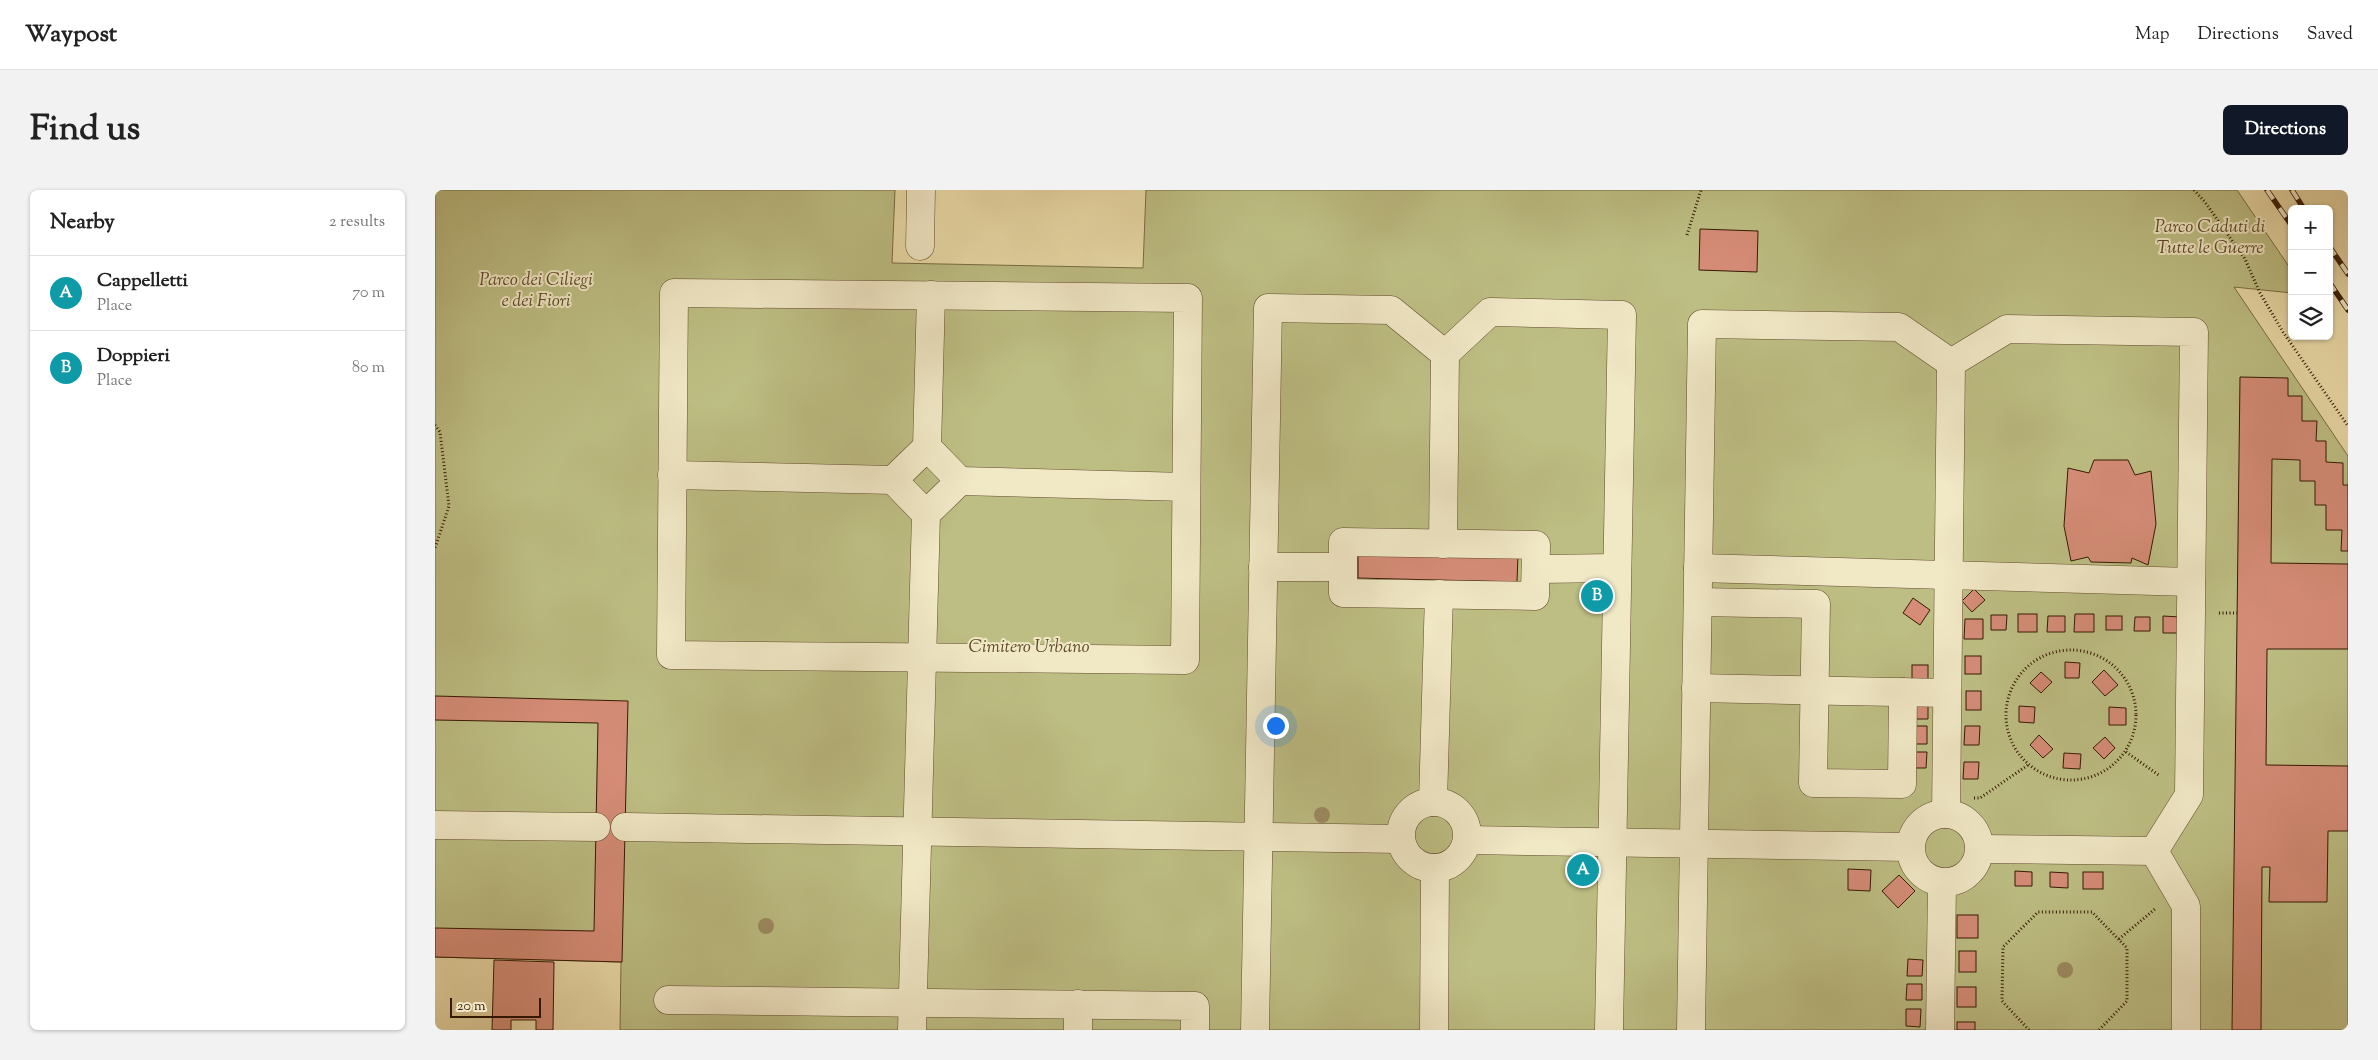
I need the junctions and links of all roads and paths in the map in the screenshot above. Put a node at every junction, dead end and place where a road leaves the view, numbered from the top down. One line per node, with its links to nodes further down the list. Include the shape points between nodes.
1 (921, 190): 5 (street)
2 (1701, 190): 4 (path)
3 (2194, 190): 10 (path, via 2245,259 2283,332)
4 (1687, 235)
5 (920, 246)
6 (931, 296): 11 (street); 12 (street, via 674,293); 15 (street, via 1188,298)
7 (1445, 354): 17 (street); 19 (street, via 1391,310 1268,308); 21 (street, via 1490,312 1622,315)
8 (1951, 363): 22 (street, via 1899,327 1702,324); 24 (street); 25 (street, via 2007,329 2194,332)
9 (435, 425): 18 (path, via 440,432 449,506)
10 (2348, 426)
11 (927, 447): 13 (street); 14 (street)
12 (672, 475): 13 (street); 28 (street, via 671,655)
13 (893, 480): 16 (street)
14 (960, 481): 15 (street); 16 (street)
15 (1186, 487): 28 (street, via 1185,660)
16 (926, 514): 28 (street)
17 (1443, 544): 20 (street, via 1343,542); 23 (street, via 1536,545)
18 (435, 548)
19 (1263, 567): 20 (street); 43 (street)
20 (1343, 567): 26 (street, via 1343,593)
21 (1617, 568): 23 (street); 46 (street)
22 (1698, 568): 24 (street); 27 (street)
23 (1536, 569): 26 (street, via 1535,596)
24 (1948, 575): 25 (street); 32 (street)
25 (2191, 582): 36 (street)
26 (1439, 594): 38 (street)
27 (1698, 602): 29 (street); 30 (street, via 1815,604)
28 (922, 657): 42 (street)
29 (1696, 688): 30 (street); 47 (street)
30 (1815, 690): 31 (street); 35 (street, via 1813,783 1902,784)
31 (1903, 692): 32 (street); 35 (street)
32 (1947, 693): 37 (street)
33 (2126, 752): 34 (path, via 2113,766 2096,776 2077,781 2057,779); 34 (path, via 2134,734 2137,715 2135,696 2126,679 2113,664 2097,654 2078,650 2058,651 2029,665 2010,691 2006,707 2007,731 2017,753); 36 (path)
34 (2028, 765): 37 (path, via 1980,798)
35 (1902, 780): 37 (street)
36 (2189, 795): 50 (street)
37 (1946, 797): 48 (street, via 1935,815 1921,824 1912,836); 49 (street, via 1956,815 1966,820 1978,837)
38 (1433, 802): 44 (street, via 1413,809 1405,818); 45 (street, via 1443,803 1459,813 1464,821)
39 (435, 825): 40 (street)
40 (596, 827)
41 (625, 827): 42 (street)
42 (917, 832): 43 (street); 56 (street)
43 (1258, 837): 44 (street); 60 (street)
44 (1401, 840): 51 (street, via 1403,848 1416,863)
45 (1467, 840): 46 (street); 51 (street, via 1452,863)
46 (1611, 842): 47 (street); 62 (street)
47 (1694, 844): 48 (street); 63 (street)
48 (1910, 847): 52 (street, via 1911,858 1919,871)
49 (1980, 848): 50 (street); 52 (street, via 1973,870 1953,882)
50 (2154, 851): 53 (street)
51 (1435, 868): 61 (street)
52 (1942, 883): 64 (street)
53 (2178, 891): 54 (path); 67 (street, via 2186,906)
54 (2119, 939): 65 (path, via 2092,912 2038,912 2003,947 2002,1001); 66 (path, via 2127,948 2127,1001)
55 (668, 1000): 56 (street)
56 (913, 1001): 57 (street); 58 (street)
57 (1078, 1017): 59 (street, via 1195,1006)
58 (912, 1030)
59 (1195, 1030)
60 (1255, 1030)
61 (1433, 1030)
62 (1609, 1030)
63 (1691, 1030)
64 (1940, 1030)
65 (2029, 1030)
66 (2099, 1030)
67 (2186, 1030)

